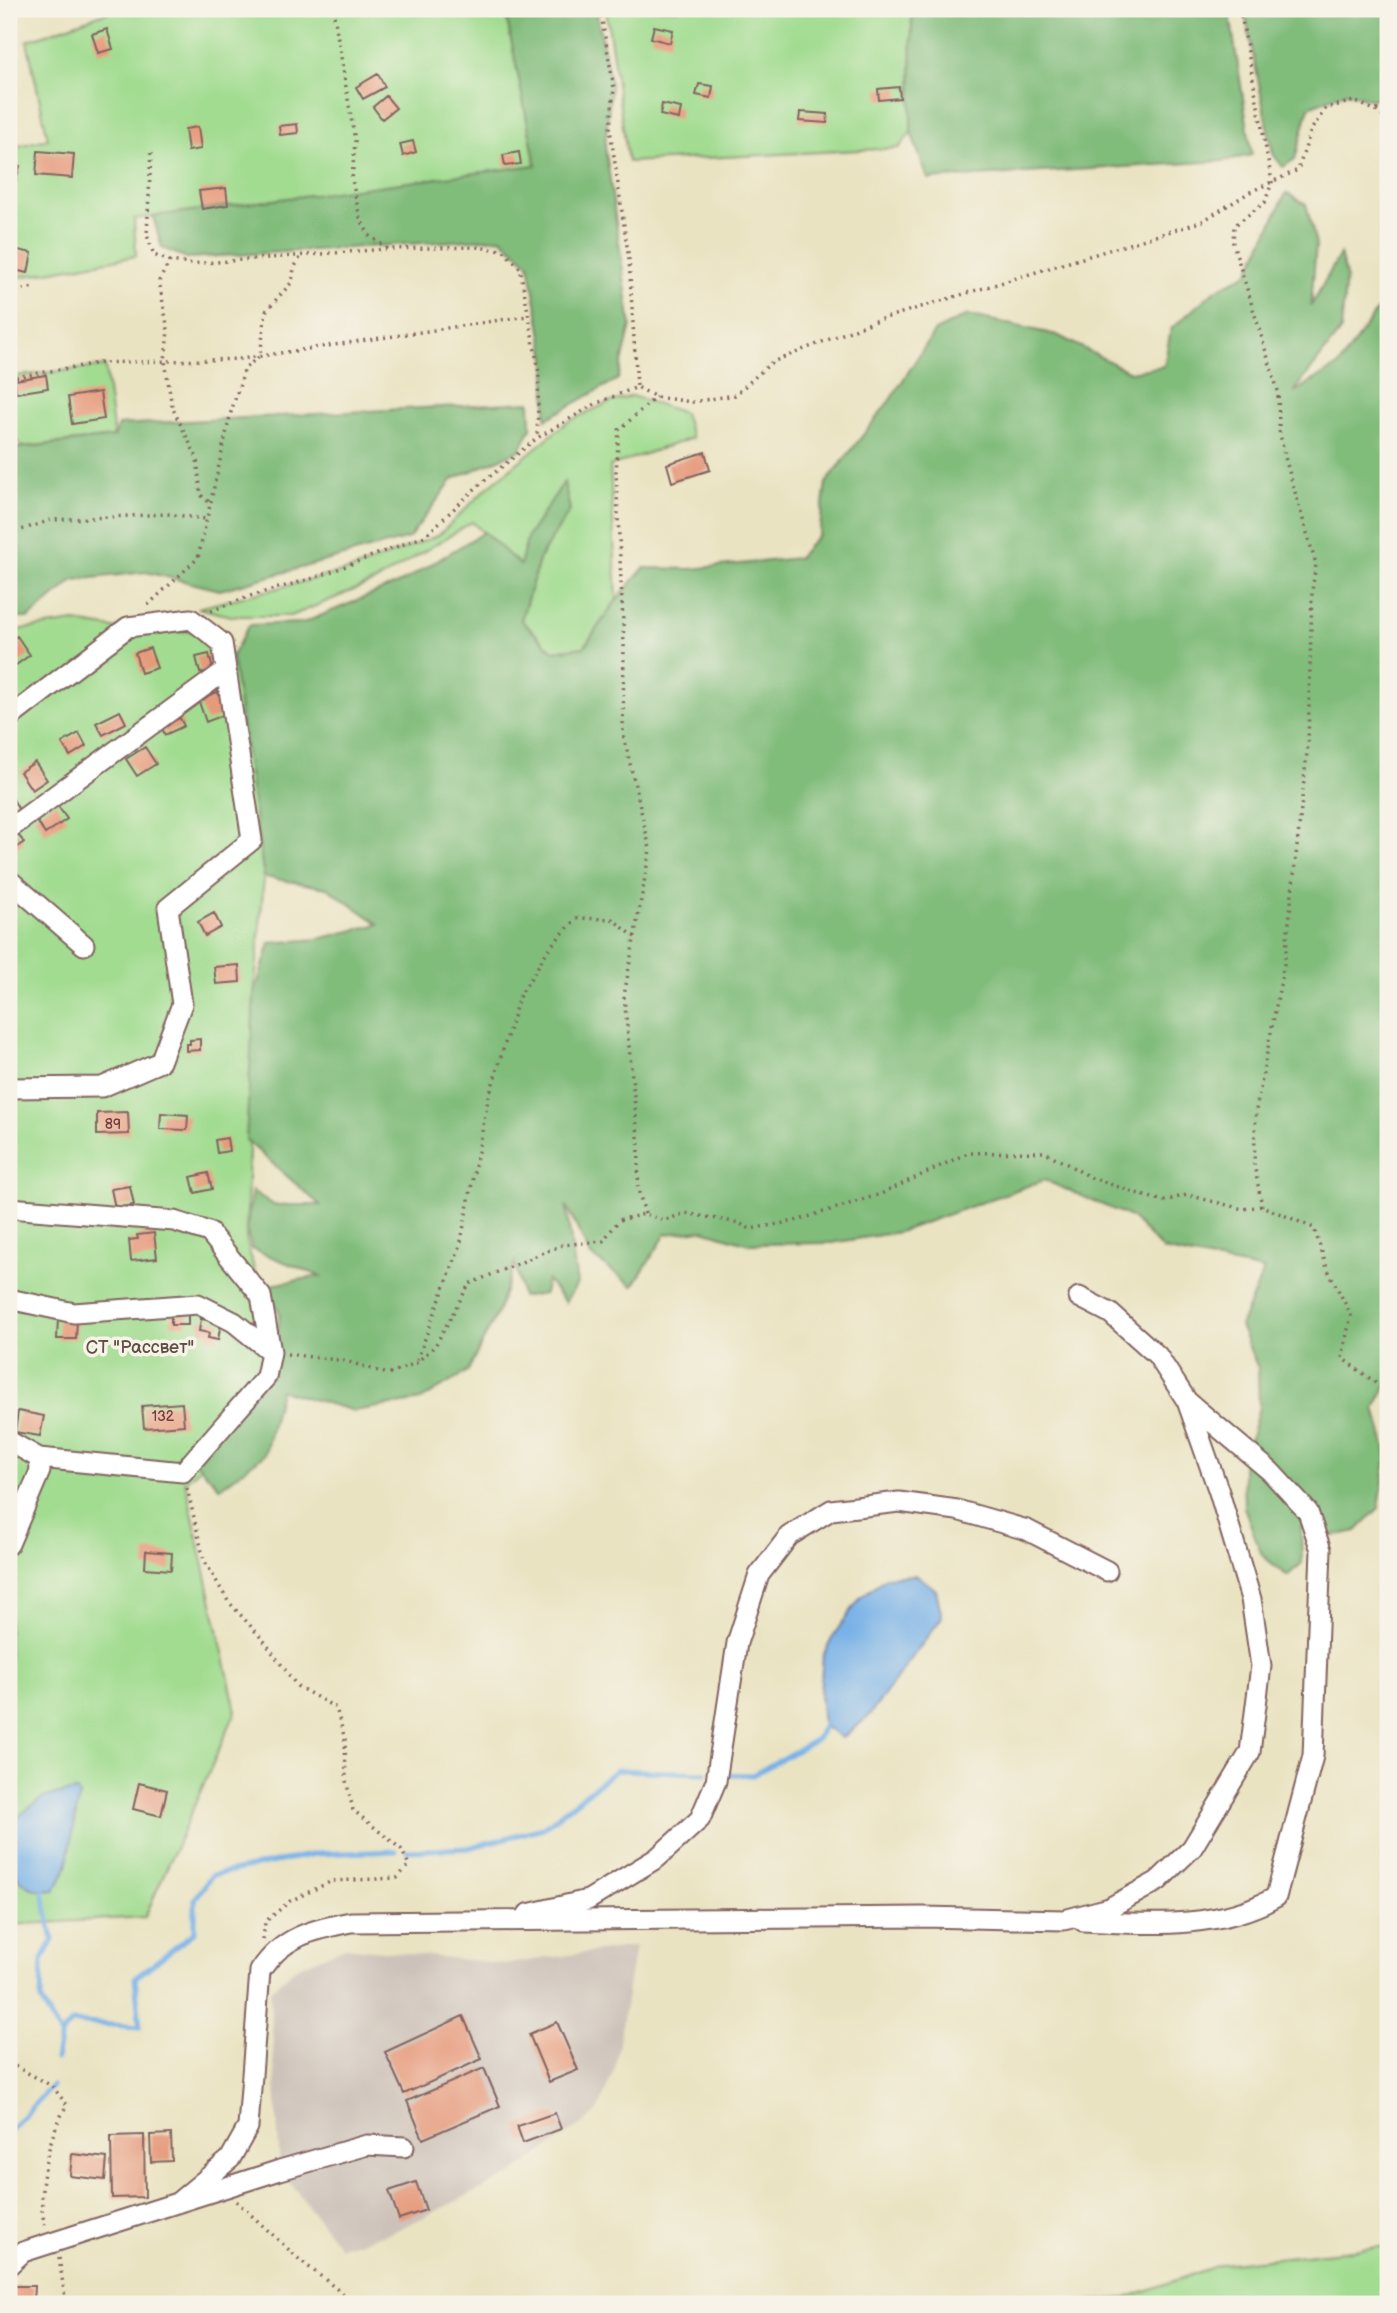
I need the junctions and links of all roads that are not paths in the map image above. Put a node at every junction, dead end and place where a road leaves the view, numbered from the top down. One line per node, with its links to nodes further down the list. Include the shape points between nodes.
1 (226, 670): 2 (street, via 222,643 191,619 128,627); 3 (street); 6 (street, via 252,840 168,908 182,1004 160,1062 102,1087)
2 (9, 718)
3 (9, 829)
4 (9, 880): 5 (street)
5 (83, 945)
6 (9, 1088)
7 (9, 1208): 10 (street, via 174,1222 209,1232 261,1296)
8 (1079, 1297): 11 (street, via 1110,1313 1157,1356)
9 (9, 1299): 10 (street, via 74,1313 198,1304 234,1322)
10 (271, 1352): 13 (street, via 265,1377 183,1472)
11 (1187, 1401): 16 (street, via 1251,1599 1261,1666 1250,1752 1192,1848 1158,1881 1109,1908); 16 (street, via 1270,1471 1308,1511 1321,1550 1313,1756 1276,1896 1252,1910 1168,1926)
12 (9, 1441): 13 (street)
13 (39, 1458): 14 (street, via 40,1471)
14 (9, 1544)
15 (1107, 1571): 17 (street, via 1027,1530 957,1510 898,1502 831,1510 789,1536 759,1575 737,1643 716,1781 700,1819 657,1858 588,1900)
16 (1064, 1920): 17 (street, via 923,1917)
17 (490, 1923): 19 (street, via 351,1922 313,1930 273,1952 260,1972 248,2127 230,2159)
18 (404, 2147): 19 (street, via 367,2146)
19 (177, 2203): 20 (street, via 23,2252)
20 (9, 2265)

